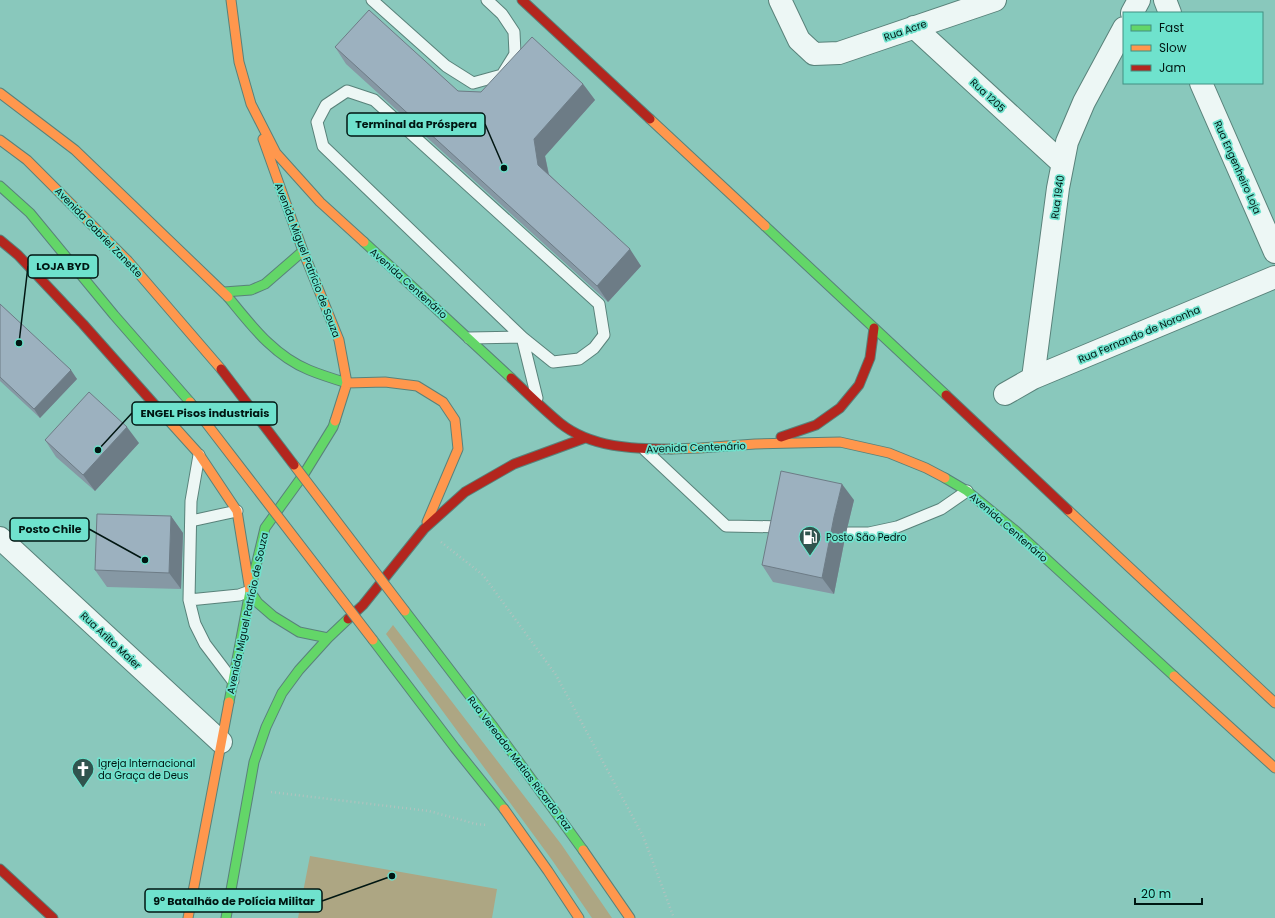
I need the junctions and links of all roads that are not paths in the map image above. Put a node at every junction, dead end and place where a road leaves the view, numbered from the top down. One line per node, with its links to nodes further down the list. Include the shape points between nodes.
1 (231, 0): 15 (main road, Avenida Centenário, via 239,62)
2 (372, 0): 3 (lane, via 446,66 474,83 502,75 515,54 514,32 502,14)
3 (487, 0)
4 (522, 0): 24 (main road)
5 (780, 0): 11 (street, Rua Acre, via 799,40 814,54 839,53)
6 (995, 0): 11 (street, Rua Acre)
7 (1139, 0): 9 (street)
8 (1165, 0): 10 (street)
9 (1133, 12)
10 (1170, 12)
11 (914, 27): 17 (street, Rua 1205)
12 (1123, 30): 17 (street, Rua 1940, via 1074,124)
13 (1201, 84): 21 (street, Rua Engenheiro Loja)
14 (0, 93): 23 (main road, via 75,150)
15 (251, 104): 20 (main road, Avenida Miguel Patrício de Souza); 26 (main road, Avenida Centenário, via 276,153 320,202)
16 (0, 140): 44 (main road, Avenida Gabriel Zanette, bridge, via 27,160 128,261 221,369)
17 (1062, 163): 27 (street, Rua 1940)
18 (0, 186): 54 (main road, bridge, via 30,213 190,402 506,812)
19 (0, 240): 34 (main road, via 18,255 83,324)
20 (303, 251): 23 (main road, via 265,284 251,290); 28 (main road, Avenida Miguel Patrício de Souza, via 339,340)
21 (1275, 252)
22 (1275, 277): 27 (street, Rua Fernando de Noronha)
23 (224, 292): 28 (main road, via 259,334 282,355 308,370)
24 (874, 328): 32 (main road, via 870,358 859,385 840,408 816,425); 47 (main road)
25 (522, 337): 25 (lane, via 553,362 579,359 594,348 604,335 599,304 374,100 347,91 326,105 317,122 323,146); 26 (lane); 30 (lane)
26 (468, 338): 30 (main road, Avenida Centenário)
27 (1033, 378): 29 (street, Rua Fernando de Noronha)
28 (347, 383): 39 (main road, via 385,382 417,386 443,402 455,420 458,449); 42 (main road, Avenida Miguel Patrício de Souza, via 334,427 265,528)
29 (1005, 394)
30 (539, 404): 31 (main road, Avenida Centenário, via 561,424)
31 (585, 438): 33 (main road, Avenida Centenário, via 612,445); 39 (main road, via 514,464 465,492)
32 (755, 444): 33 (main road, Avenida Centenário); 35 (main road, Avenida Centenário, via 840,442 854,445 889,453 926,468)
33 (645, 449): 38 (lane, via 726,526)
34 (199, 454): 36 (main road); 37 (lane, via 191,501)
35 (967, 491): 40 (lane, via 941,509 897,527); 49 (main road, Avenida Centenário, via 1017,532)
36 (237, 511): 37 (lane); 42 (main road)
37 (191, 521): 43 (lane)
38 (784, 527)
39 (424, 529): 45 (main road, via 363,605)
40 (846, 533)
41 (0, 538): 48 (street, Rua Arilto Maier)
42 (250, 592): 43 (lane); 45 (main road, via 273,616 298,632); 46 (main road, Avenida Miguel Patrício de Souza)
43 (189, 600): 46 (lane, via 205,644)
44 (405, 611): 55 (main road, Rua Vereador Matias Ricardo Paz, via 585,851)
45 (328, 638): 53 (main road, via 282,693 266,727 254,762)
46 (233, 681): 48 (main road, Avenida Miguel Patrício de Souza)
47 (1275, 703)
48 (222, 742): 52 (main road, Avenida Miguel Patrício de Souza)
49 (1275, 768)
50 (0, 869): 51 (main road)
51 (52, 918)
52 (188, 918)
53 (226, 918)
54 (579, 918)
55 (630, 918)

